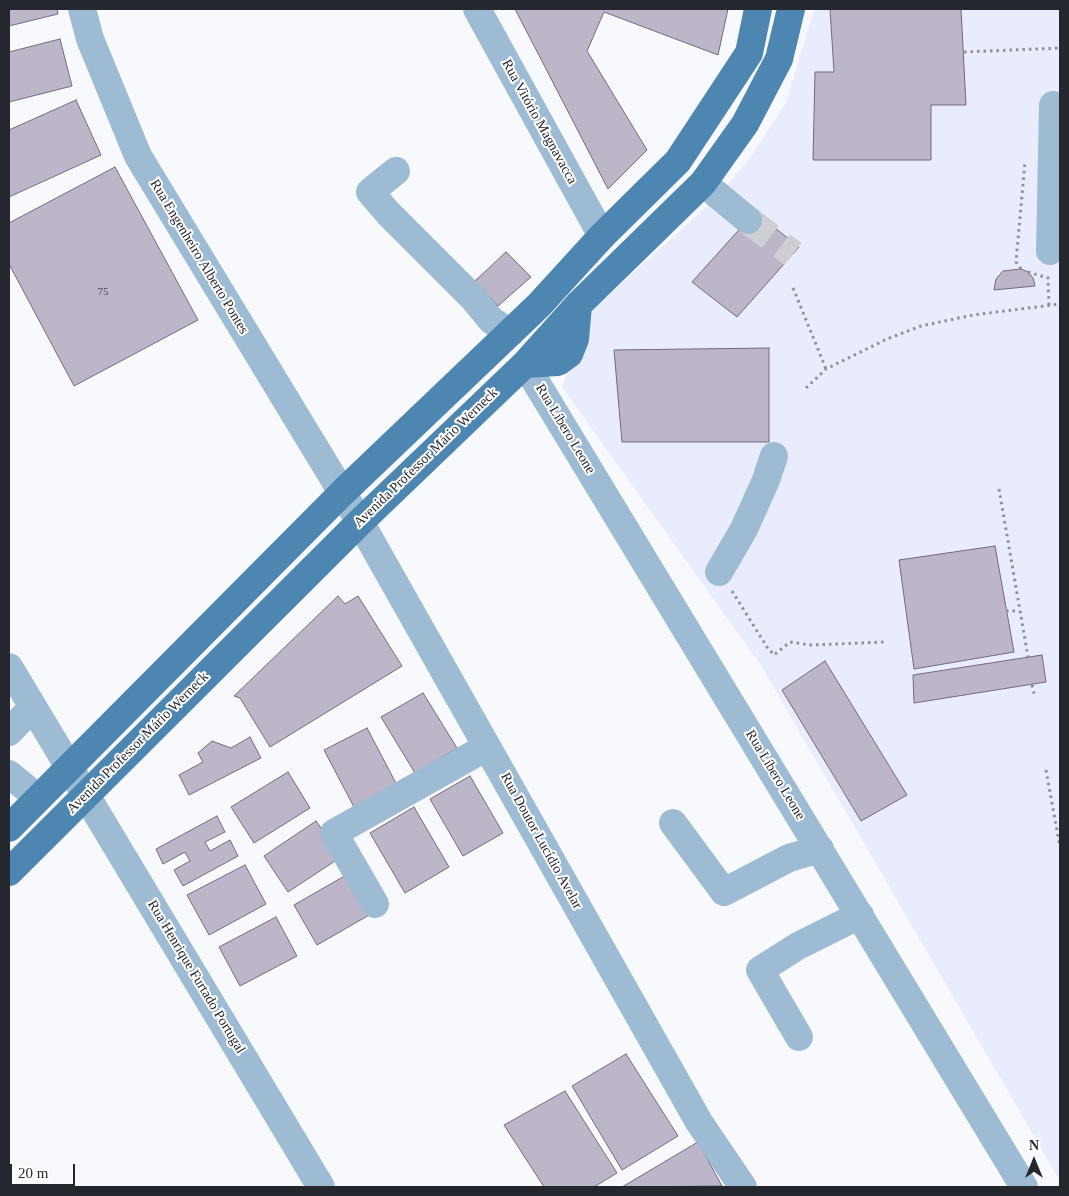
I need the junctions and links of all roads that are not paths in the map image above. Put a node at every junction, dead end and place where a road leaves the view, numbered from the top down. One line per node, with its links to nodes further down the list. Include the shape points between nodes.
1 (82, 9): 15 (street, Rua Engenheiro Alberto Pontes, via 90,39 138,156)
2 (477, 9): 9 (street, Rua Vitório Magnavacca)
3 (758, 9): 9 (main road, via 749,53 678,161)
4 (791, 9): 7 (main road, via 779,59 745,124)
5 (1053, 105): 10 (street)
6 (396, 171): 12 (street, via 370,192 491,320)
7 (703, 183): 8 (street); 13 (main road, via 578,306 575,339 569,354 558,362)
8 (748, 220)
9 (602, 236): 11 (main road)
10 (1050, 251)
11 (539, 305): 12 (main road); 13 (main road, via 525,345)
12 (510, 333): 15 (main road)
13 (525, 364): 16 (main road, Avenida Professor Mário Werneck); 28 (street, Rua Líbero Leone)
14 (774, 456): 17 (street, via 744,529)
15 (343, 492): 16 (street, Rua Doutor Lucídio Avelar); 22 (main road)
16 (360, 522): 21 (street, Rua Doutor Lucídio Avelar); 24 (main road, Avenida Professor Mário Werneck)
17 (719, 572)
18 (9, 667): 19 (street, Rua Henrique Furtado Portugal)
19 (33, 707): 20 (street); 22 (street, Rua Henrique Furtado Portugal)
20 (9, 732)
21 (487, 747): 30 (street, via 334,834); 34 (street, Rua Doutor Lucídio Avelar, via 699,1122)
22 (68, 768): 24 (street, Rua Henrique Furtado Portugal); 25 (main road)
23 (9, 774): 25 (street)
24 (86, 794): 29 (main road, Avenida Professor Mário Werneck); 33 (street, Rua Henrique Furtado Portugal)
25 (38, 798): 27 (main road)
26 (673, 823): 28 (street, via 724,892 790,858)
27 (9, 828)
28 (820, 849): 31 (street, Rua Líbero Leone)
29 (9, 872)
30 (374, 904)
31 (860, 915): 32 (street, via 798,946 760,970); 35 (street, Rua Líbero Leone)
32 (799, 1037)
33 (322, 1187)
34 (744, 1187)
35 (1024, 1187)

